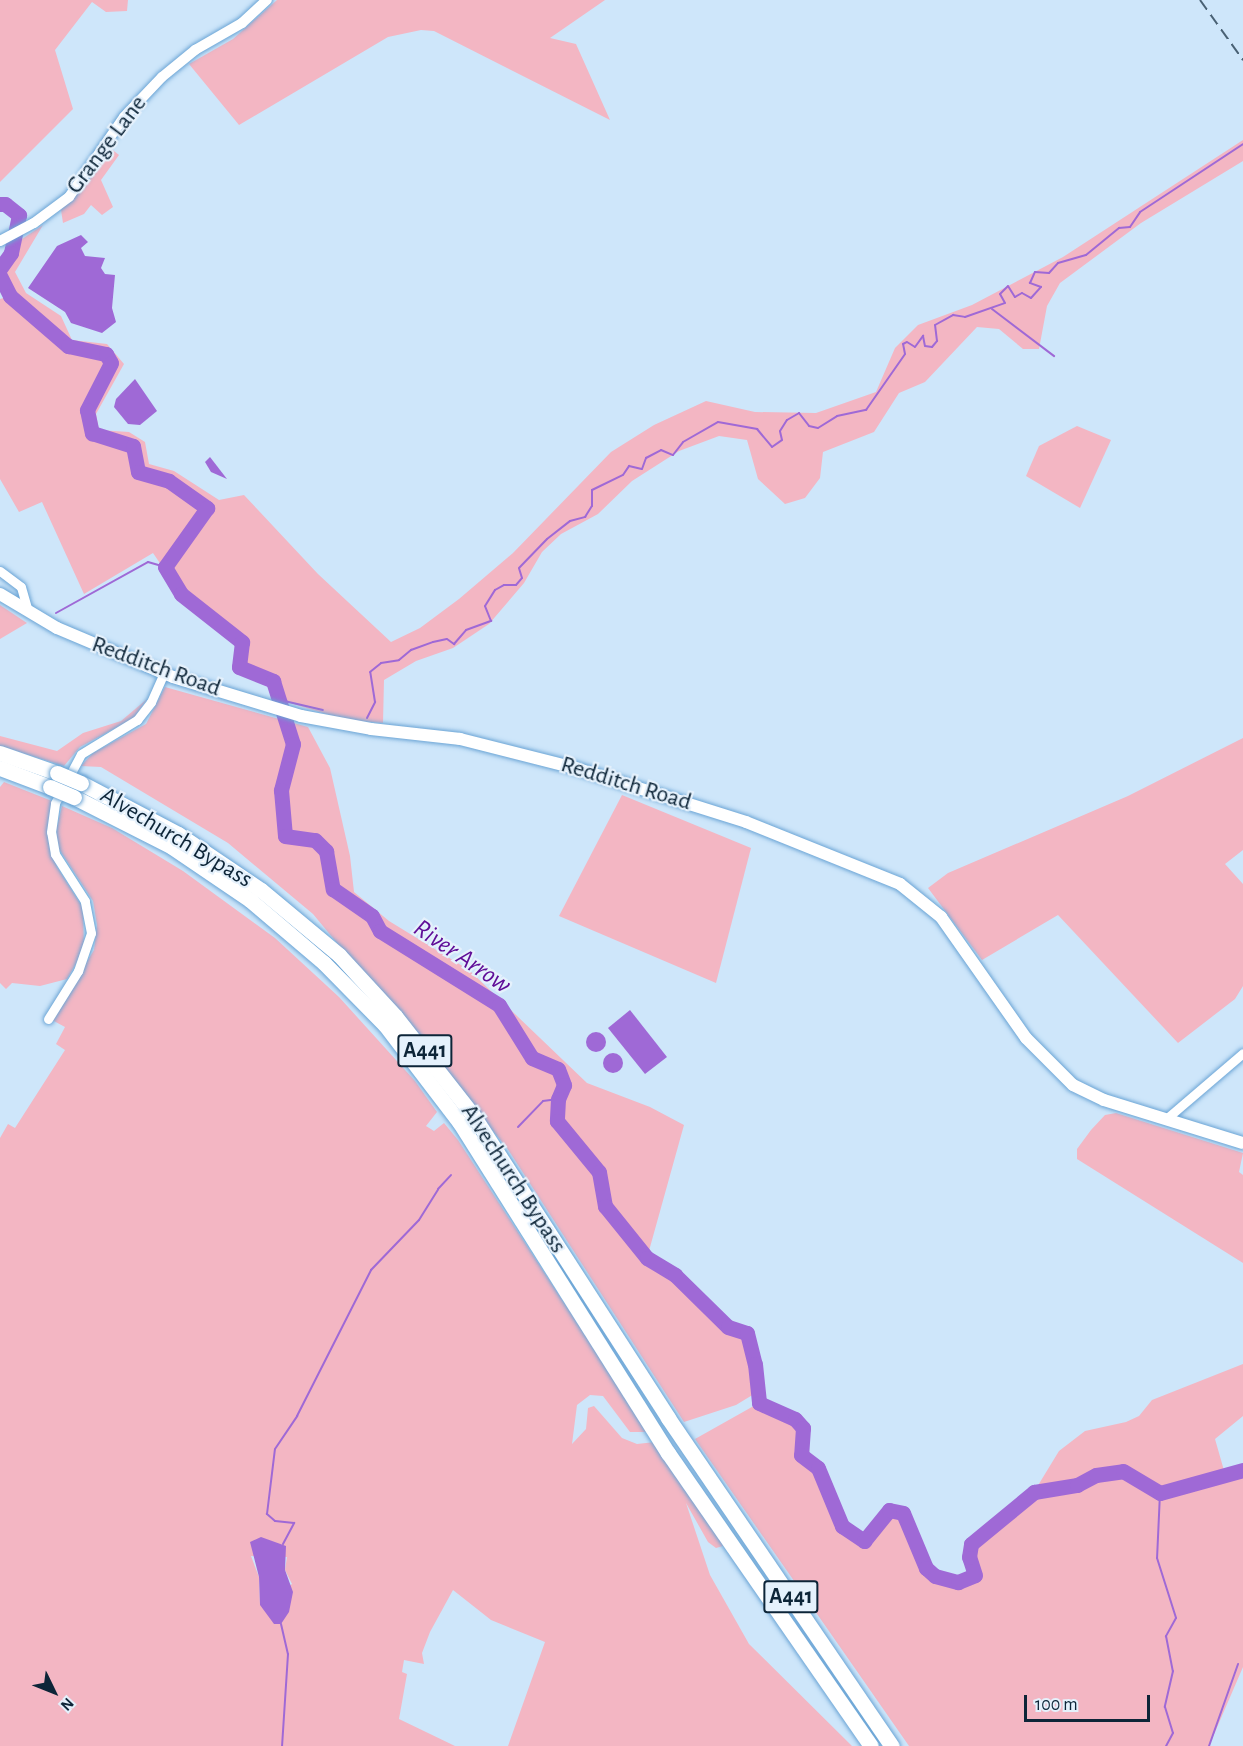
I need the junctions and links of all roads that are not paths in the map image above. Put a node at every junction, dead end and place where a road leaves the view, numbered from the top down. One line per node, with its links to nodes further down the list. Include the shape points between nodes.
1 (267, 0): 2 (street, Grange Lane, via 242,23 195,50 162,77 124,117 69,197)
2 (3, 239)
3 (0, 571): 5 (street, via 21,587)
4 (0, 594): 5 (main road, Redditch Road)
5 (28, 611): 6 (main road, Redditch Road, via 109,652)
6 (164, 673): 11 (street, via 151,702 137,720 93,744 76,759 55,803 51,832 55,854 85,901 91,933 78,971); 13 (main road, Redditch Road, via 301,716 460,739 564,765 746,822 900,884 941,917 1026,1038 1057,1073 1104,1100)
7 (0, 753): 9 (highway, Alvechurch Bypass / A441)
8 (0, 768): 9 (highway, Alvechurch Bypass / A441)
9 (53, 780): 10 (highway, Alvechurch Bypass / A441, bridge)
10 (77, 790): 15 (highway, Alvechurch Bypass / A441, via 250,900 324,963 386,1025 460,1123 668,1453); 16 (highway, Alvechurch Bypass / A441, via 178,834 261,890 339,955 395,1016 473,1115 668,1418)
11 (48, 1018)
12 (1243, 1053): 13 (street)
13 (1166, 1119): 14 (main road, Redditch Road)
14 (1243, 1143)
15 (871, 1746)
16 (892, 1746)

